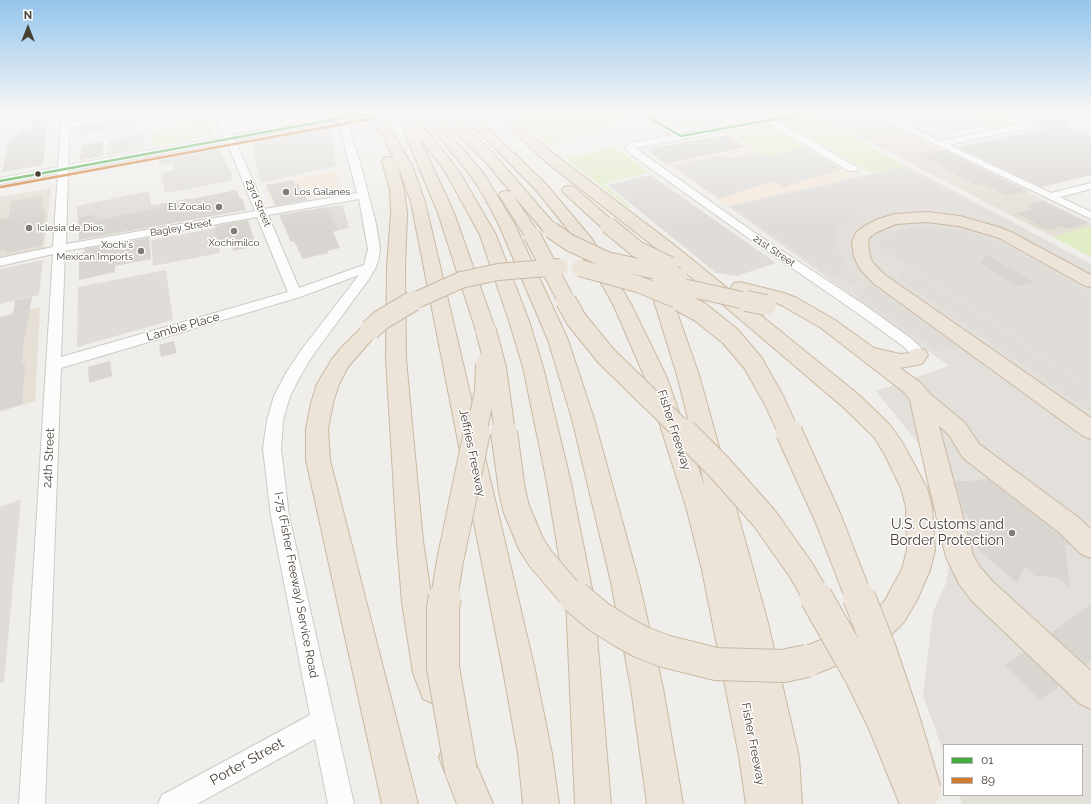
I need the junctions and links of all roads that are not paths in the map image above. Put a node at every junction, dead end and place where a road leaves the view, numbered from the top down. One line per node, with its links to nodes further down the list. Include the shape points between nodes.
1 (64, 151): 19 (street, 24th Street)
2 (165, 151): 19 (street)
3 (236, 151): 24 (street, 23rd Street)
4 (351, 151): 22 (street, I-75 (Fisher Freeway) Service Road)
5 (385, 151): 46 (highway, bridge, via 398,190 396,359 410,541 429,673)
6 (397, 151): 52 (highway, Jeffries Freeway, via 418,202 519,670 535,754)
7 (418, 151): 37 (highway, via 446,213)
8 (436, 151): 53 (highway, via 453,173 488,236 533,367 559,483 580,599)
9 (457, 151): 54 (highway, via 477,174 507,225 558,340 583,419 625,582 647,688)
10 (473, 151): 27 (highway)
11 (483, 151): 27 (highway)
12 (504, 151): 55 (highway, Fisher Freeway, via 541,187 584,239 622,304 656,378 700,510 716,570)
13 (530, 151): 26 (highway)
14 (542, 151): 26 (highway)
15 (632, 151): 39 (street, 21st Street, via 861,309 916,349)
16 (821, 151): 18 (street)
17 (955, 151): 23 (street)
18 (853, 169)
19 (63, 170): 20 (street); 28 (street, 24th Street)
20 (0, 181)
21 (1091, 186): 23 (street)
22 (363, 195): 24 (street, Bagley Street); 30 (street, I-75 (Fisher Freeway) Service Road, via 374,249)
23 (1051, 196): 25 (street)
24 (262, 213): 28 (street, Bagley Street); 35 (street, 23rd Street)
25 (1091, 216)
26 (613, 218): 33 (highway, bridge, via 630,244 653,258 688,272); 37 (highway, bridge, via 667,248 862,411 882,431 894,448 914,488 919,507 921,550 907,590 894,612 880,625 859,640 807,661 783,666 748,666 716,664 671,653 641,642 599,617 568,591 540,558 531,544 516,508 496,368); 56 (highway, via 635,233 649,258 688,375 753,624 782,757)
27 (541, 233): 33 (highway, bridge, via 607,260 702,282); 57 (highway, bridge, via 576,319 591,339 719,468 765,519 801,570 883,720)
28 (59, 250): 29 (street, Bagley Street); 40 (street, 24th Street)
29 (0, 262)
30 (370, 267): 34 (street, Lambie Place); 36 (street, I-75 (Fisher Freeway) Service Road)
31 (580, 268): 41 (highway, bridge, via 636,276 766,305 809,325 896,392); 50 (highway, bridge, via 542,267 498,272 461,280 416,299 381,320 370,330 348,353 328,384 317,429 318,460); 58 (highway, bridge, via 638,284 681,301 700,312 730,336 753,363 777,407 828,518 880,650)
32 (1091, 282): 42 (highway, via 1005,235 949,219 908,218 884,222 869,230 860,242 862,258 879,279)
33 (742, 287): 38 (highway, via 778,297 803,308)
34 (312, 288): 35 (street, Lambie Place); 36 (street, Lambie Place, via 338,292 343,294)
35 (295, 294): 40 (street, Lambie Place)
36 (346, 301): 45 (street, I-75 (Fisher Freeway) Service Road, via 307,352 282,396 275,420 272,449 280,516)
37 (486, 331): 46 (highway, bridge, via 485,391 443,607 443,668)
38 (849, 340): 39 (highway, via 871,354 887,359 909,361); 41 (highway)
39 (918, 355): 41 (highway, via 911,377)
40 (53, 365): 47 (street, 24th Street)
41 (917, 394): 43 (highway, via 957,428 970,451 1070,526); 44 (highway, via 960,557 969,576)
42 (1091, 430)
43 (1091, 546)
44 (1091, 693)
45 (323, 721): 48 (street, Porter Street); 49 (street, I-75 (Fisher Freeway) Service Road)
46 (461, 771): 51 (highway)
47 (32, 804)
48 (171, 804)
49 (341, 804)
50 (400, 804)
51 (475, 804)
52 (541, 804)
53 (593, 804)
54 (665, 804)
55 (764, 804)
56 (784, 804)
57 (917, 804)
58 (930, 804)

